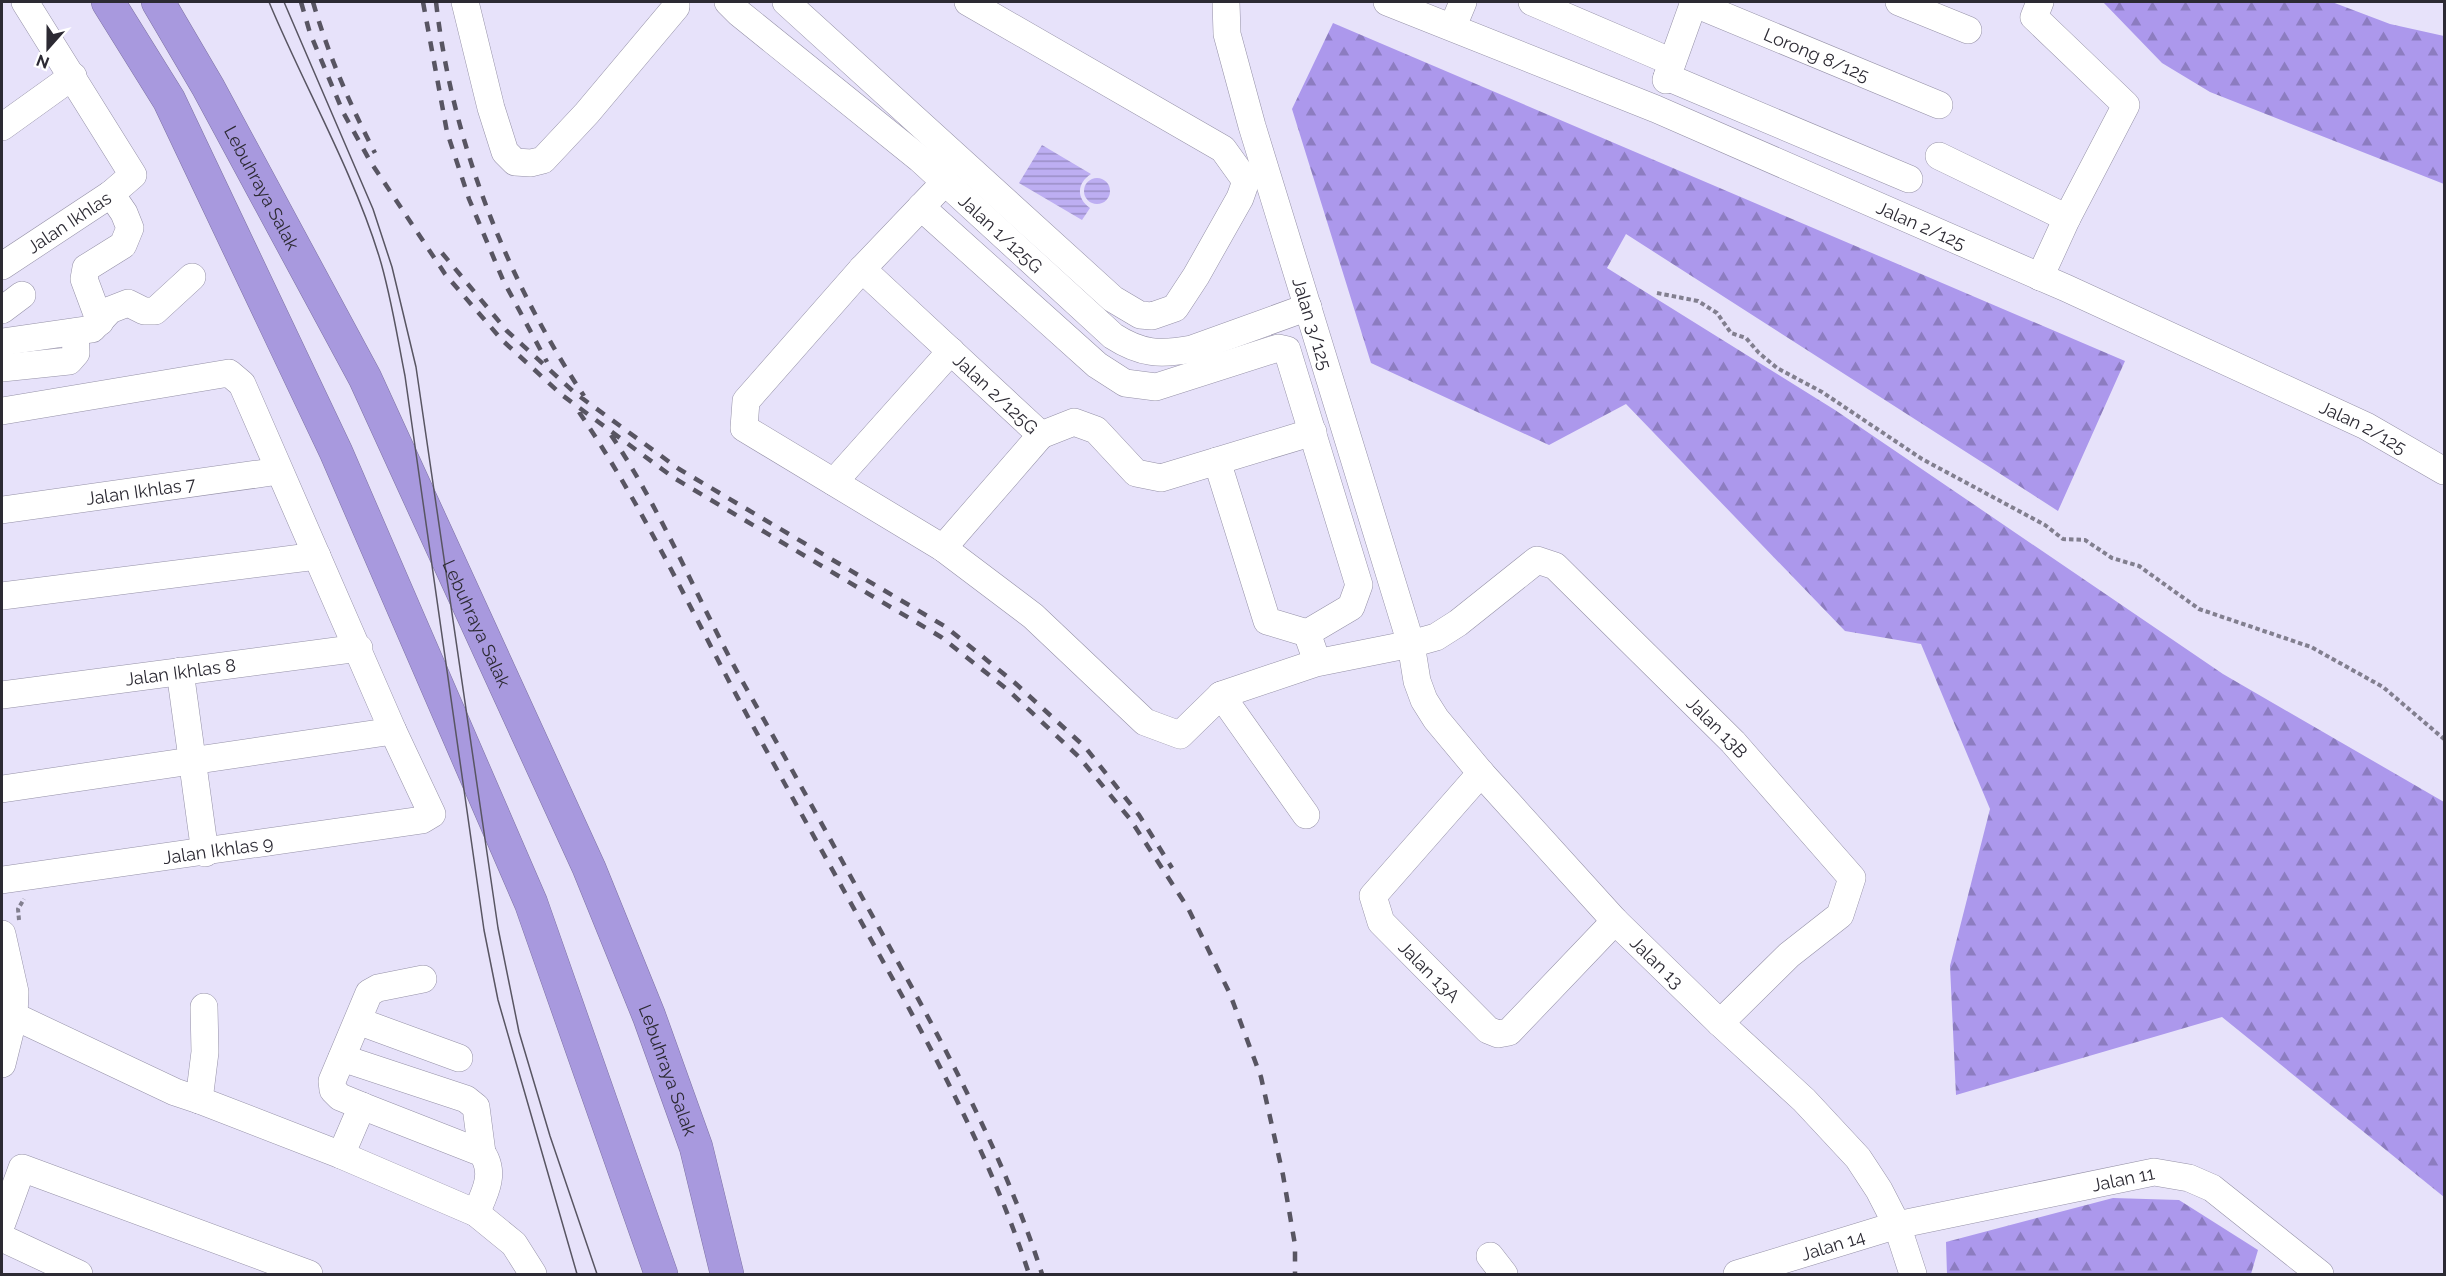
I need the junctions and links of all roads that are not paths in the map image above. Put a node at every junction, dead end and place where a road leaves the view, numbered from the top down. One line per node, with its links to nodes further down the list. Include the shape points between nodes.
1 (25, 2): 19 (street)
2 (108, 2): 87 (highway, via 169,100 336,452 531,903)
3 (158, 2): 88 (highway, Lebuhraya Salak, via 365,378 589,868 649,1016 696,1148)
4 (465, 2): 5 (street, via 505,152 515,162 531,164 543,160 587,113 676,7)
5 (676, 2)
6 (728, 2): 25 (street, Jalan 1/125G)
7 (786, 2): 8 (street, via 1113,299 1140,315 1152,316 1175,308 1240,198 1246,181 1222,149)
8 (968, 2)
9 (1226, 2): 33 (street, Jalan 3/125, via 1227,34)
10 (1388, 2): 16 (street, Jalan 2/125)
11 (1463, 2): 16 (street)
12 (1532, 2): 18 (street)
13 (1694, 2): 18 (street); 20 (street, Lorong 8/125)
14 (1899, 2): 17 (street)
15 (2040, 2): 28 (street, via 2034,17 2126,105)
16 (1453, 26): 21 (street, Jalan 2/125)
17 (1968, 30)
18 (1670, 69): 21 (street); 24 (street)
19 (72, 76): 22 (street); 26 (street, Jalan Ikhlas, via 133,175)
20 (1939, 105)
21 (1656, 109): 32 (street, Jalan 2/125)
22 (2, 127)
23 (1939, 156): 28 (street)
24 (1909, 179)
25 (945, 182): 27 (street); 33 (street, Jalan 1/125G, via 1113,336 1132,348 1154,353 1192,349)
26 (111, 194): 29 (street, Jalan Ikhlas); 34 (street, via 130,228 123,245 86,268 84,279)
27 (921, 207): 30 (street); 40 (street, via 1097,364 1125,383 1156,387 1278,348 1287,350)
28 (2067, 218): 32 (street)
29 (2, 266)
30 (862, 269): 37 (street, Jalan 2/125G); 45 (street, via 746,402 744,428)
31 (192, 277): 34 (street, via 154,311 128,303 110,310)
32 (2040, 277): 44 (street, Jalan 2/125, via 2356,422)
33 (1308, 307): 51 (street, Jalan 3/125)
34 (100, 322): 35 (street, via 92,329)
35 (75, 332): 36 (street); 38 (street, via 76,353 69,362)
36 (2, 342)
37 (951, 351): 41 (street, Jalan 2/125G); 45 (street)
38 (2, 368)
39 (2, 411): 43 (street, via 229,373 242,384)
40 (1313, 432): 42 (street, Jalan 2/125G); 50 (street, via 1359,585 1351,607)
41 (1041, 435): 42 (street, Jalan 2/125G, via 1074,422 1096,430 1136,473 1161,478); 47 (street)
42 (1217, 461): 50 (street, via 1267,621)
43 (279, 471): 46 (street, Jalan Ikhlas 7); 48 (street)
44 (2445, 471)
45 (834, 482): 47 (street)
46 (2, 510)
47 (943, 548): 56 (street, via 1033,616 1145,722 1180,735)
48 (317, 556): 49 (street); 52 (street)
49 (2, 596)
50 (1307, 633): 53 (street)
51 (1411, 644): 53 (street); 59 (street, Jalan 13, via 1424,700); 70 (street, Jalan 13B, via 1436,637 1458,623 1537,560 1555,566 1733,742 1852,878 1840,915 1789,955)
52 (359, 648): 54 (street, Jalan Ikhlas 8); 57 (street)
53 (1316, 663): 56 (street)
54 (180, 671): 55 (street, Jalan Ikhlas 8); 58 (street)
55 (2, 695)
56 (1221, 695): 61 (street)
57 (393, 731): 58 (street); 62 (street, Jalan Ikhlas 9, via 432,813 422,820)
58 (192, 760): 60 (street); 62 (street)
59 (1481, 773): 64 (street, Jalan 13); 64 (street, Jalan 13A, via 1373,896 1381,922 1488,1030 1498,1034 1509,1032)
60 (2, 789)
61 (1306, 815)
62 (205, 853): 63 (street, Jalan Ikhlas 9)
63 (2, 880)
64 (1615, 921): 70 (street, Jalan 13)
65 (11, 932): 68 (street, via 15,992)
66 (423, 979): 69 (street, via 369,993)
67 (204, 1007): 74 (street, via 205,1052)
68 (8, 1016): 73 (street); 74 (street)
69 (358, 1021): 71 (street); 72 (street)
70 (1720, 1023): 80 (street, Jalan 13, via 1832,1128 1858,1158)
71 (342, 1058): 75 (street, via 332,1081 333,1090); 76 (street, via 466,1099 476,1107)
72 (459, 1058)
73 (2, 1064)
74 (199, 1100): 77 (street)
75 (362, 1106): 76 (street); 77 (street)
76 (482, 1153): 78 (street, via 489,1163 489,1176)
77 (341, 1155): 78 (street)
78 (476, 1213): 82 (street)
79 (2, 1223): 84 (street, via 22,1168)
80 (1897, 1225): 89 (street, Jalan 14); 90 (street, Jalan 13); 91 (street, Jalan 11, via 2154,1172 2171,1173 2212,1188)
81 (2, 1238): 83 (street)
82 (514, 1244): 85 (street); 86 (street)
83 (79, 1275)
84 (309, 1275)
85 (507, 1275)
86 (533, 1275)
87 (661, 1275)
88 (727, 1275)
89 (1737, 1275)
90 (1913, 1275)
91 (2320, 1275)

